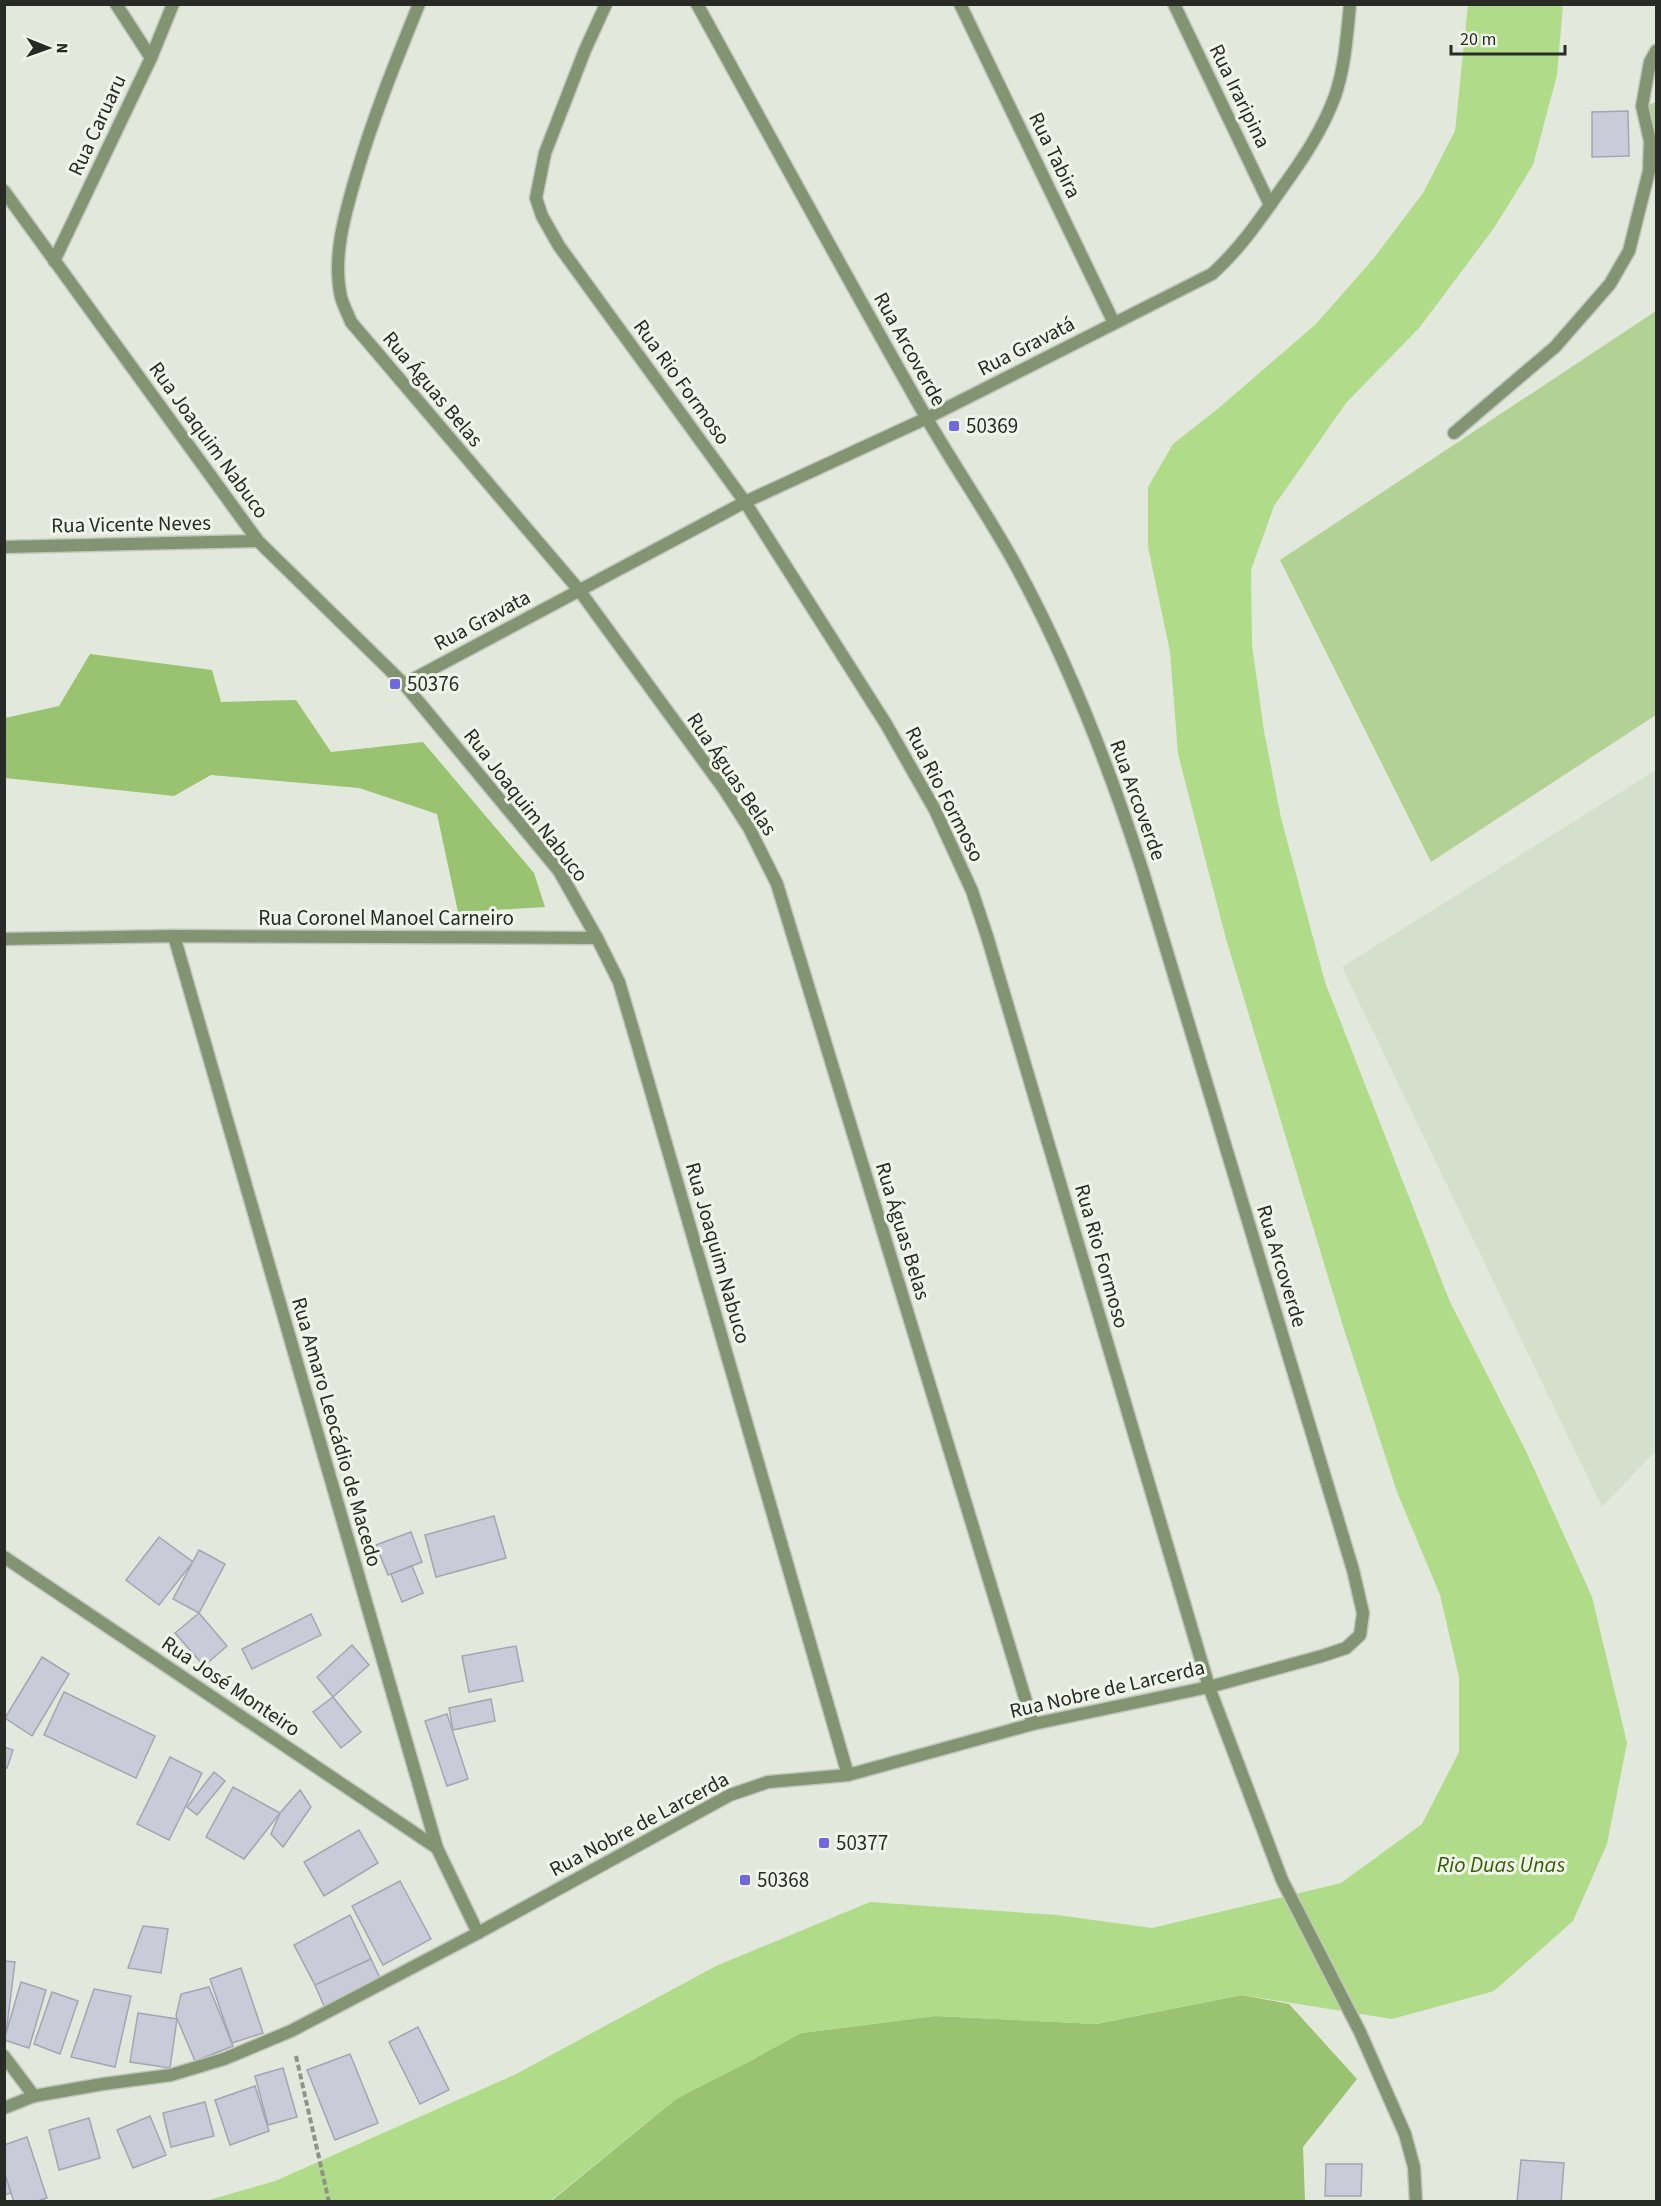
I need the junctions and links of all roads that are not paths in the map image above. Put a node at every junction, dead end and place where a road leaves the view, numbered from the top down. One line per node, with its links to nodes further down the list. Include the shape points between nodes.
1 (116, 4): 10 (street)
2 (173, 4): 10 (street, Rua Caruaru)
3 (419, 4): 20 (street, Rua Águas Belas, via 370,126 348,201 341,235 341,298 351,322)
4 (606, 4): 17 (street, Rua Rio Formoso, via 545,153 536,198 559,246)
5 (697, 4): 15 (street, Rua Arcoverde)
6 (960, 4): 14 (street, Rua Tabira)
7 (1174, 4): 12 (street, Rua Iraripina)
8 (1350, 4): 12 (street, Rua Gravatá, via 1341,75 1332,104 1308,152)
9 (1656, 51): 16 (street, via 1650,62 1642,106 1650,141 1649,171 1629,251 1610,284 1554,347)
10 (151, 58): 13 (street, Rua Caruaru)
11 (4, 191): 13 (street, Rua Joaquim Nabuco)
12 (1270, 205): 14 (street, Rua Gravatá, via 1233,255 1212,273)
13 (54, 261): 18 (street, Rua Joaquim Nabuco)
14 (1114, 323): 15 (street, Rua Gravatá)
15 (927, 418): 17 (street, Rua Gravatá); 26 (street, Rua Arcoverde, via 1015,564 1044,622 1126,818 1353,1570 1362,1613 1360,1635 1346,1648)
16 (1454, 433)
17 (745, 502): 20 (street, Rua Gravatá); 27 (street, Rua Rio Formoso, via 886,724 935,810 972,891)
18 (258, 541): 19 (street, Rua Vicente Neves); 21 (street, Rua Joaquim Nabuco)
19 (4, 546)
20 (579, 591): 21 (street, Rua Gravata); 28 (street, Rua Águas Belas, via 724,789 777,884)
21 (404, 684): 23 (street, Rua Joaquim Nabuco, via 558,871)
22 (174, 936): 23 (street, Rua Coronel Manoel Carneiro); 24 (street, Rua Coronel Manoel Carneiro); 30 (street, Rua Amaro Leocádio de Macedo)
23 (597, 938): 29 (street, Rua Joaquim Nabuco, via 619,982)
24 (4, 939)
25 (4, 1557): 30 (street, Rua José Monteiro)
26 (1322, 1656): 27 (street, Rua Nobre de Larcerda)
27 (1209, 1687): 28 (street, Rua Nobre de Larcerda); 35 (street, Rua Rio Formoso, via 1282,1880 1360,2032 1405,2134 1414,2167)
28 (1033, 1724): 29 (street, Rua Nobre de Larcerda)
29 (848, 1775): 31 (street, Rua Nobre de Larcerda, via 768,1782 744,1789)
30 (437, 1848): 31 (street, Rua Amaro Leocádio de Macedo)
31 (478, 1933): 33 (street, Rua Nobre de Larcerda, via 291,2031 224,2060 171,2075)
32 (4, 2056): 33 (street)
33 (34, 2096): 34 (street, Rua Nobre de Larcerda)
34 (4, 2109)
35 (1416, 2202)

